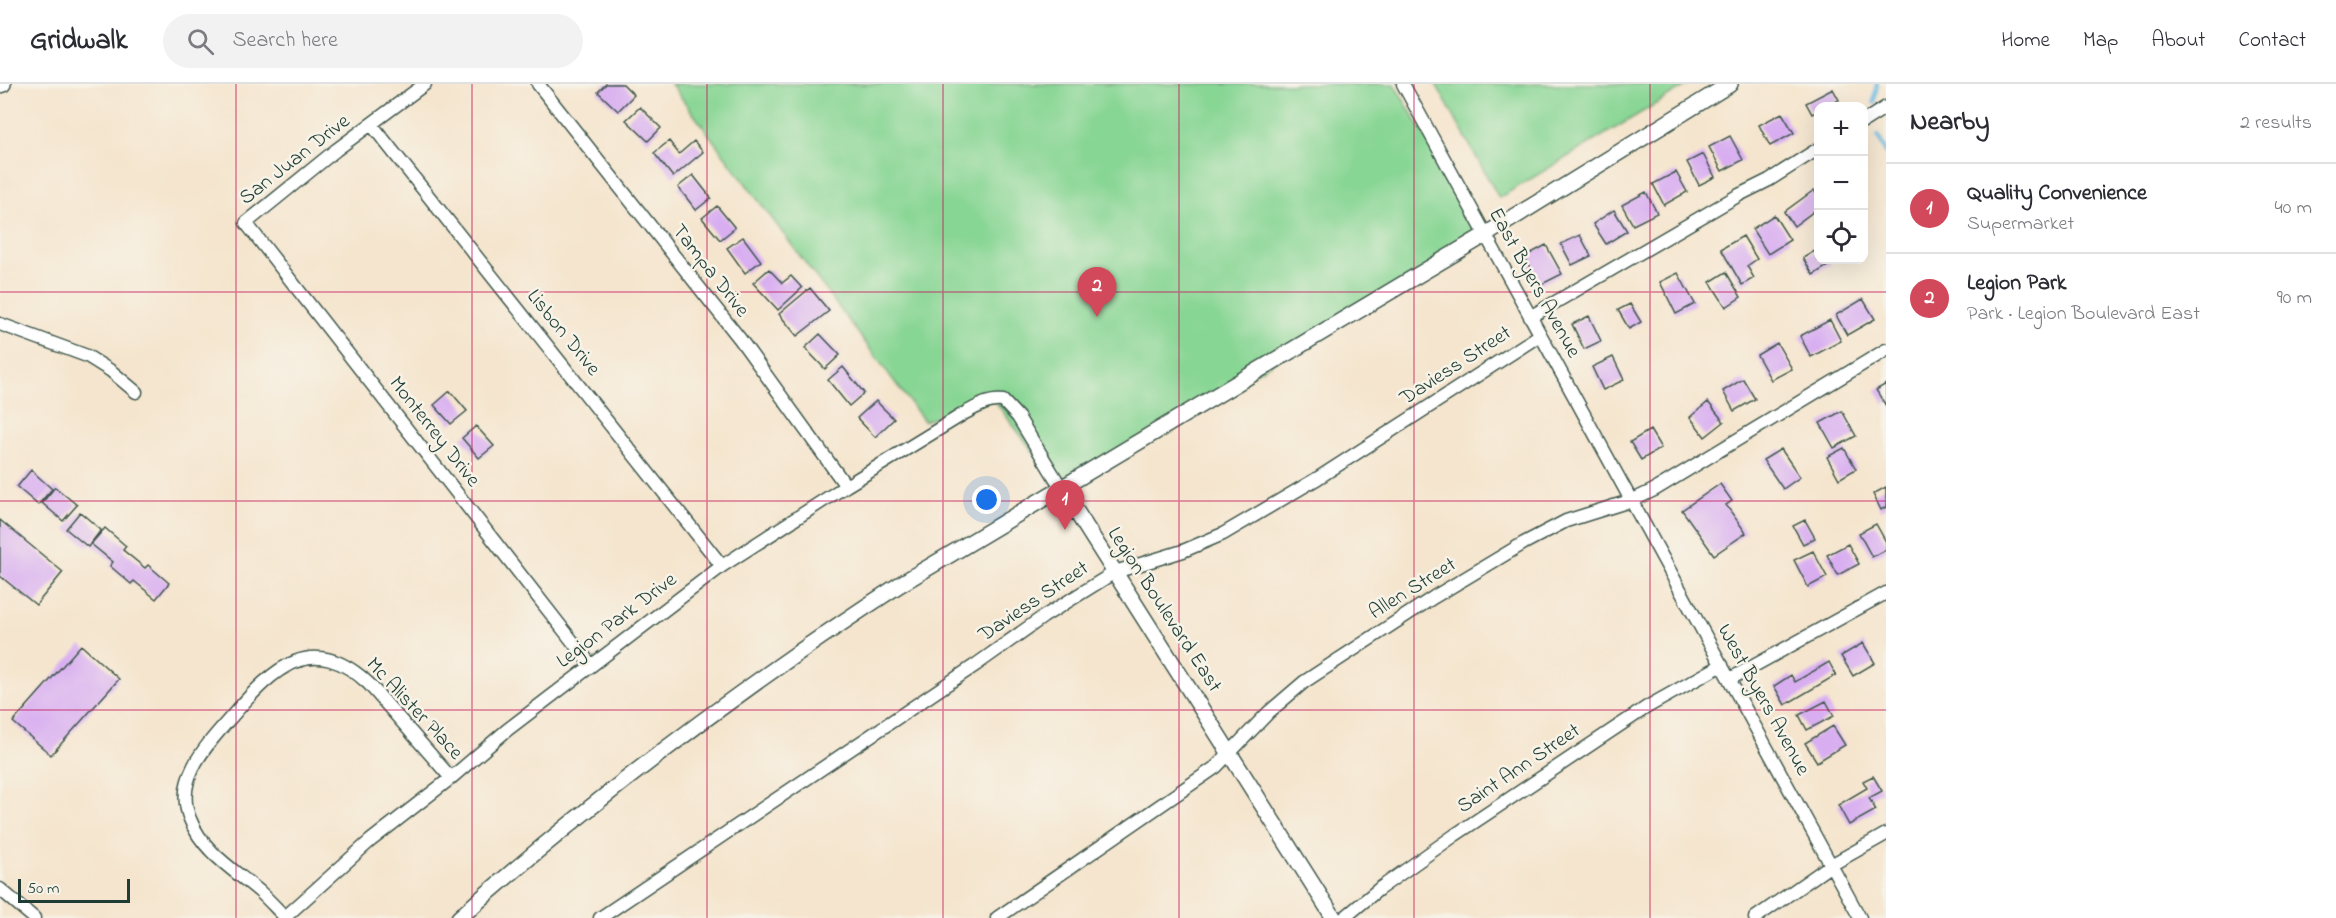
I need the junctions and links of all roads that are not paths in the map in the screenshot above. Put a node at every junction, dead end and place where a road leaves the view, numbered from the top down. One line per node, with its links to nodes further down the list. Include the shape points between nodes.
1 (425, 84): 7 (street, San Juan Drive)
2 (538, 84): 17 (street, Tampa Drive, via 740,339)
3 (1403, 84): 10 (street, East Byers Avenue)
4 (1730, 84): 10 (street)
5 (1886, 107): 6 (street)
6 (1868, 118)
7 (372, 125): 9 (street, San Juan Drive); 20 (street, Lisbon Drive)
8 (1814, 152): 11 (street, Daviess Street)
9 (246, 223): 23 (street, Monterrey Drive)
10 (1485, 235): 11 (street, East Byers Avenue); 18 (street)
11 (1530, 317): 13 (street, East Byers Avenue)
12 (0, 324): 15 (street, via 87,356)
13 (1540, 335): 19 (street, East Byers Avenue); 21 (street, Daviess Street, via 1222,534)
14 (1886, 350): 19 (street, Allen Street)
15 (136, 392)
16 (1002, 401): 17 (street, Legion Park Drive, via 984,403 965,413); 18 (street, Legion Boulevard East, via 1018,417)
17 (846, 486): 20 (street, Legion Park Drive)
18 (1062, 489): 21 (street, Legion Boulevard East); 33 (street, via 899,585 753,684 575,821)
19 (1633, 500): 24 (street, West Byers Avenue); 26 (street, Allen Street, via 1566,521 1434,597 1304,682)
20 (722, 566): 23 (street, Legion Park Drive)
21 (1115, 572): 26 (street, Legion Boulevard East); 34 (street, Daviess Street)
22 (1886, 593): 25 (street)
23 (591, 665): 27 (street, Legion Park Drive)
24 (1722, 665): 25 (street, West Byers Avenue); 37 (street, Saint Ann Street, via 1647,707 1455,835 1379,888)
25 (1730, 680): 29 (street, West Byers Avenue)
26 (1230, 752): 35 (street, Allen Street, via 1186,789); 36 (street, Legion Boulevard East)
27 (451, 778): 31 (street, Legion Park Drive, via 370,841); 31 (street, Mc Alister Place, via 356,672 341,663 325,659 292,662 261,683 193,765 185,799 192,825 207,848)
28 (1886, 834): 29 (street)
29 (1831, 865): 38 (street); 39 (street, West Byers Avenue)
30 (0, 889): 32 (street)
31 (284, 917)
32 (34, 918)
33 (459, 918)
34 (600, 918)
35 (997, 918)
36 (1334, 918)
37 (1344, 918)
38 (1755, 918)
39 (1860, 918)

